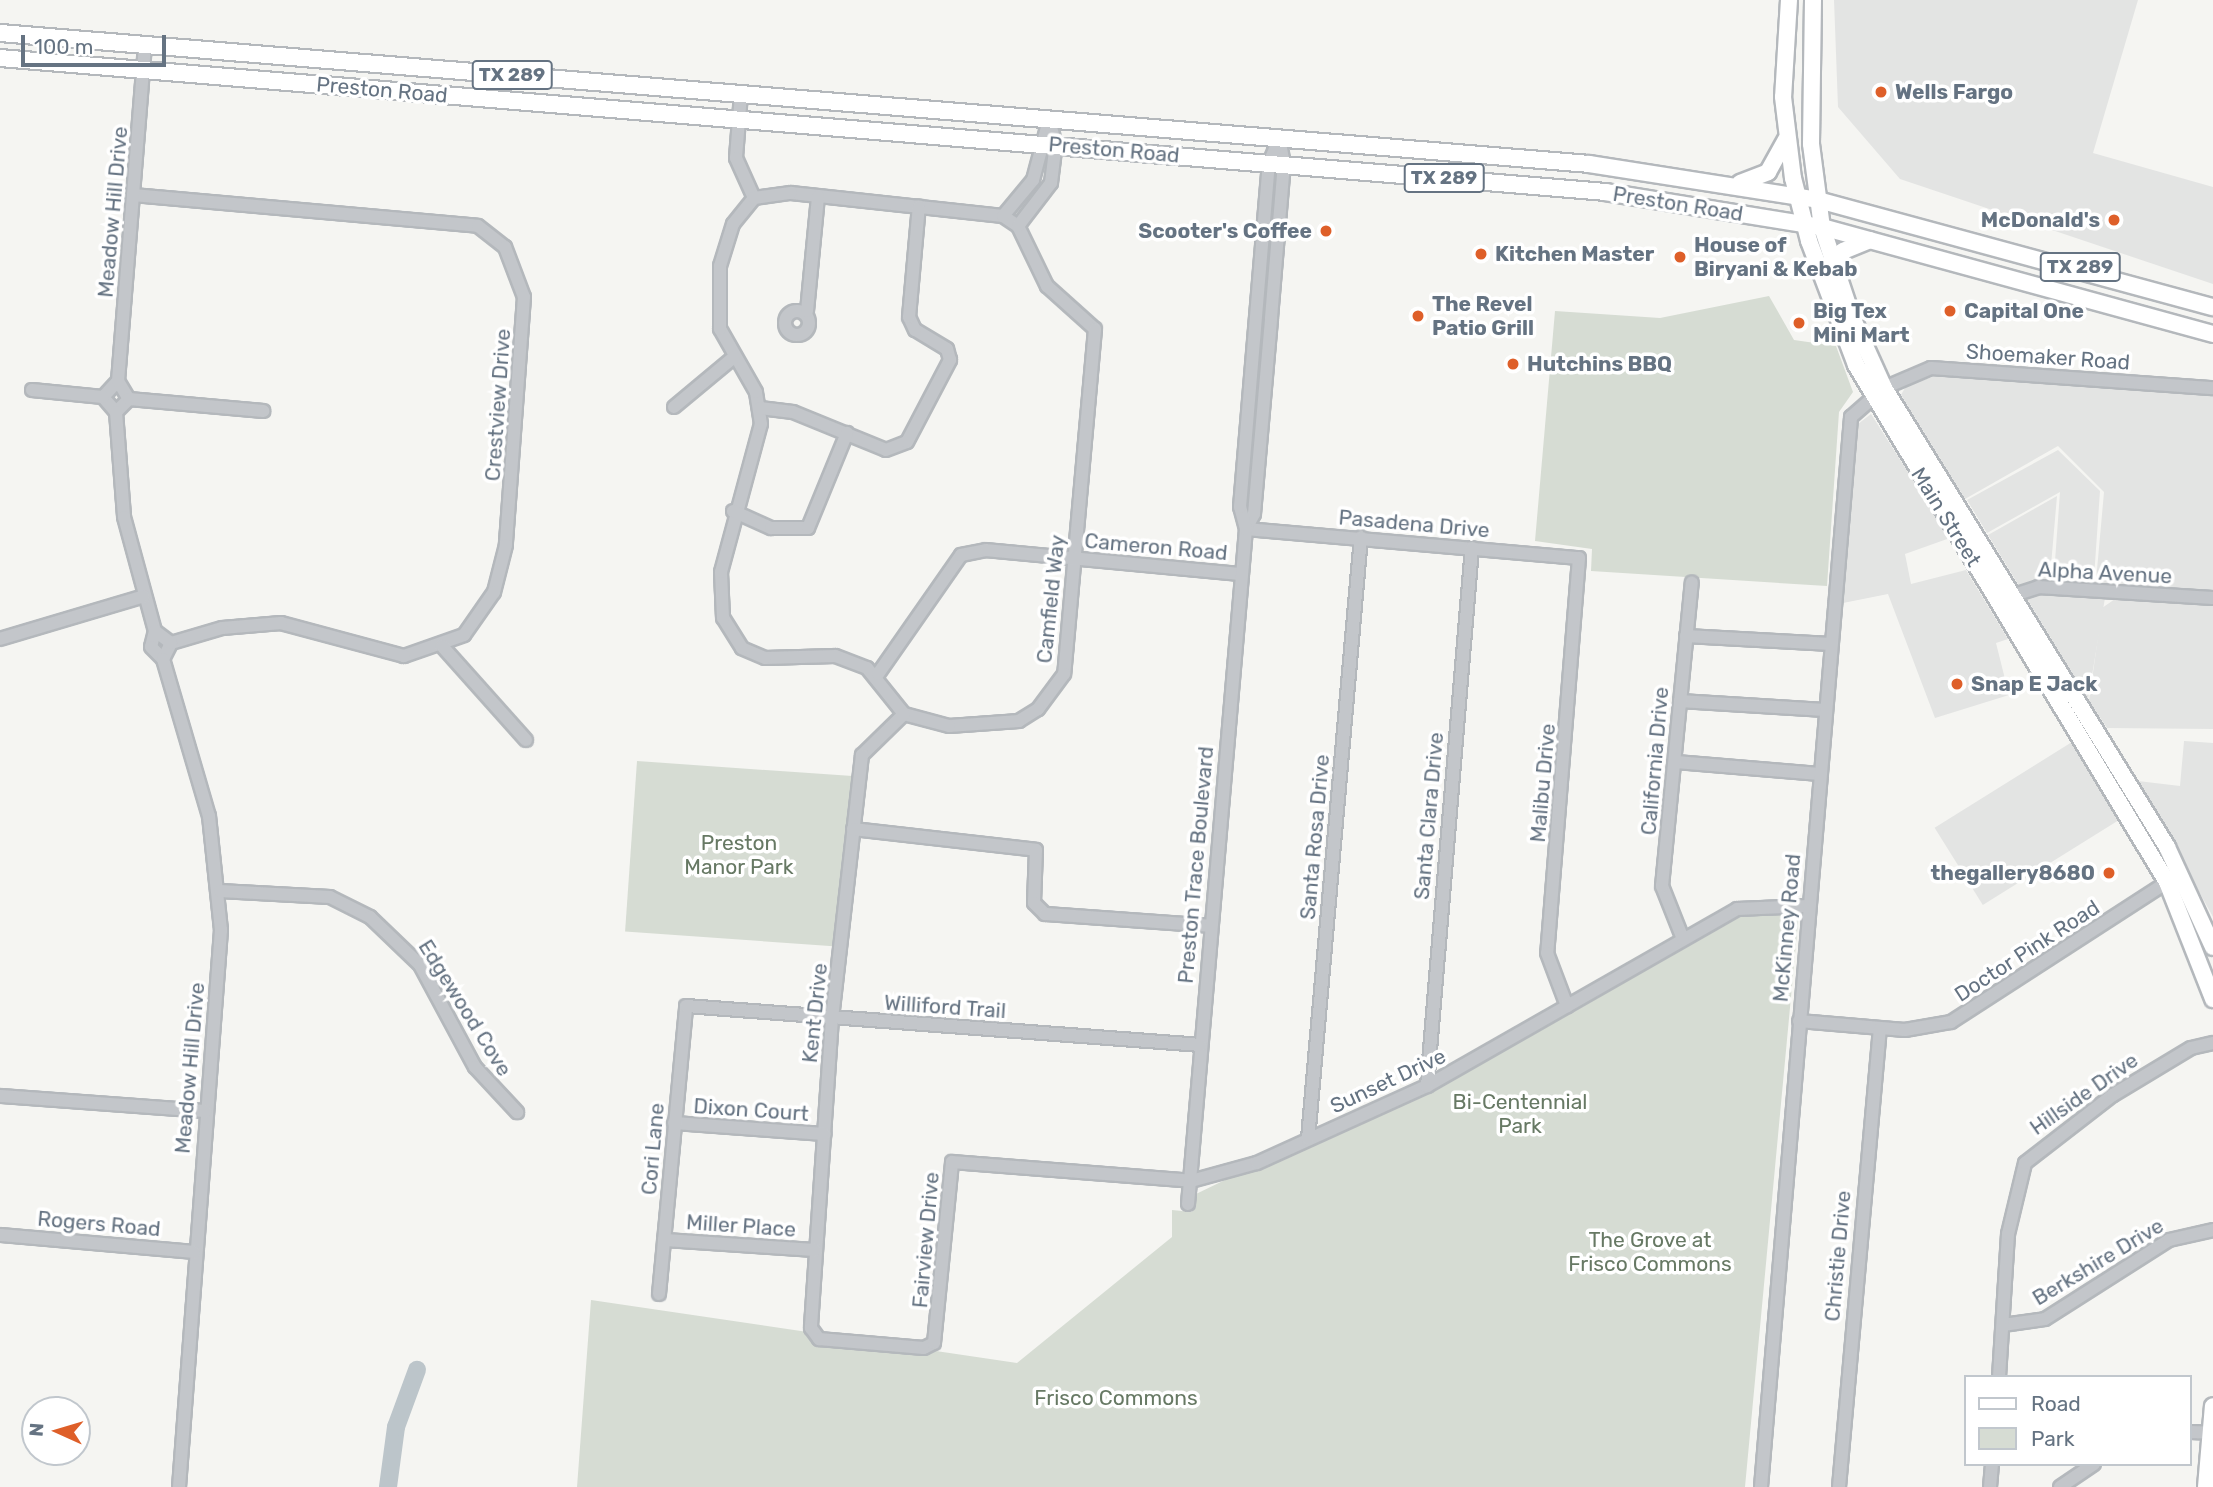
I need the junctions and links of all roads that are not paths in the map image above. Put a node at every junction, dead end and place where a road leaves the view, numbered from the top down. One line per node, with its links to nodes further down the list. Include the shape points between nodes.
1 (1789, 0): 11 (main road, Main Street)
2 (1813, 0): 22 (main road, Main Street, via 1807,88)
3 (0, 33): 4 (main road, Preston Road / TX 289)
4 (145, 45): 6 (street, Meadow Hill Drive); 7 (main road, Preston Road / TX 289)
5 (0, 58): 6 (main road, Preston Road / TX 289)
6 (144, 70): 8 (main road, Preston Road / TX 289); 18 (street, Meadow Hill Drive)
7 (741, 94): 8 (street); 9 (main road, Preston Road / TX 289)
8 (739, 119): 12 (main road, Preston Road / TX 289); 21 (street, via 736,158)
9 (1049, 120): 10 (main road, Preston Road / TX 289); 12 (street); 13 (street)
10 (1279, 139): 14 (main road, Preston Road / TX 289); 15 (street, Preston Trace Boulevard)
11 (1786, 140): 17 (main road, via 1768,172); 19 (main road, Main Street)
12 (1039, 144): 13 (main road, Preston Road / TX 289); 24 (street, via 1033,180)
13 (1056, 145): 15 (main road, Preston Road / TX 289); 26 (street, via 1047,191)
14 (1492, 156): 16 (main road); 17 (main road, Preston Road / TX 289)
15 (1277, 163): 16 (main road, Preston Road / TX 289); 34 (street, Preston Trace Boulevard); 35 (street, Preston Trace Boulevard)
16 (1490, 181): 25 (main road, Preston Road / TX 289)
17 (1735, 184): 19 (main road, Preston Road / TX 289)
18 (133, 195): 38 (street, Meadow Hill Drive); 66 (street, Crestview Drive, via 454,222 478,226 505,247 524,300 506,545 484,614)
19 (1797, 196): 22 (main road, Preston Road / TX 289); 25 (main road, Main Street)
20 (818, 197): 21 (street); 23 (street); 33 (street)
21 (754, 198): 37 (street, via 733,225 720,266 718,311)
22 (1818, 200): 27 (main road, Main Street); 29 (main road, Preston Road / TX 289)
23 (919, 206): 24 (street); 48 (street, via 909,317 915,330 947,349 950,360 903,446 887,450)
24 (1003, 216): 26 (street)
25 (1803, 223): 27 (main road, Preston Road / TX 289); 41 (main road, Main Street)
26 (1018, 226): 54 (street, Camfield Way, via 1047,286 1089,316 1098,344)
27 (1822, 227): 28 (main road, Preston Road / TX 289); 30 (main road, Main Street)
28 (1873, 240): 30 (main road, via 1847,247); 31 (main road, Preston Road / TX 289)
29 (2040, 256): 31 (main road); 32 (main road, Preston Road / TX 289)
30 (1836, 269): 41 (main road, Main Street)
31 (2030, 282): 36 (main road, Preston Road / TX 289)
32 (2213, 307)
33 (807, 311)
34 (1257, 317): 35 (street); 50 (street, Preston Trace Boulevard, via 1240,507)
35 (1271, 318): 50 (street, Preston Trace Boulevard, via 1254,514)
36 (2213, 334)
37 (734, 357): 44 (street); 45 (street)
38 (118, 382): 42 (street); 43 (street)
39 (2213, 388): 41 (street, Shoemaker Road, via 1931,368)
40 (32, 390): 42 (street)
41 (1878, 392): 57 (main road, Main Street); 60 (main road, Main Street); 65 (street, McKinney Road, via 1851,417)
42 (103, 397): 47 (street)
43 (129, 398): 46 (street); 47 (street)
44 (674, 407)
45 (760, 408): 48 (street, via 793,412); 49 (street, via 759,434)
46 (263, 411)
47 (116, 412): 58 (street, Meadow Hill Drive, via 124,517)
48 (847, 433): 49 (street, via 808,528 771,527)
49 (733, 511): 68 (street, via 718,593 736,641 765,658 835,656)
50 (1246, 530): 51 (street, Pasadena Drive); 55 (street, Preston Trace Boulevard)
51 (1361, 537): 52 (street, Pasadena Drive); 96 (street, Santa Rosa Drive)
52 (1472, 548): 53 (street, Pasadena Drive); 90 (street, Santa Clara Drive)
53 (1579, 558): 84 (street, Malibu Drive, via 1547,953)
54 (1074, 559): 55 (street, Cameron Road); 68 (street, Cameron Road, via 986,551 961,555); 71 (street, Camfield Way, via 1064,674 1038,709 990,727 949,726)
55 (1242, 574): 79 (street, Preston Trace Boulevard)
56 (1692, 582): 62 (street, California Drive)
57 (2013, 594): 59 (street, Alpha Avenue, via 2038,587); 60 (street, Alpha Avenue); 76 (main road, Main Street)
58 (144, 596): 61 (street, Meadow Hill Drive); 63 (street)
59 (2213, 598)
60 (1998, 602): 76 (main road, Main Street)
61 (155, 631): 64 (street); 67 (street, Meadow Hill Drive, via 151,647)
62 (1686, 636): 65 (street); 69 (street, California Drive)
63 (0, 639)
64 (171, 643): 66 (street, Crestview Drive, via 222,628 281,623 404,656); 67 (street)
65 (1831, 644): 70 (street, McKinney Road)
66 (442, 646): 72 (street)
67 (163, 659): 77 (street, Meadow Hill Drive, via 209,816)
68 (878, 674): 71 (street)
69 (1680, 701): 70 (street); 73 (street, California Drive)
70 (1825, 710): 74 (street, McKinney Road)
71 (904, 714): 75 (street, Kent Drive, via 862,755)
72 (526, 740)
73 (1676, 762): 74 (street); 80 (street, California Drive, via 1662,886 1663,901)
74 (1820, 774): 78 (street, McKinney Road)
75 (853, 829): 79 (street, via 1036,850 1034,903 1045,914); 85 (street, Kent Drive)
76 (2174, 878): 81 (main road, Main Street); 82 (main road, Main Street); 87 (street, Doctor Pink Road, via 1975,1011 1930,1028)
77 (220, 891): 92 (street, Meadow Hill Drive); 93 (street, Edgewood Cove, via 330,897 370,917 420,965 475,1067)
78 (1808, 906): 80 (street, Sunset Drive, via 1746,906); 86 (street, McKinney Road)
79 (1211, 926): 89 (street, Preston Trace Boulevard)
80 (1683, 939): 84 (street, Sunset Drive)
81 (2213, 947)
82 (2213, 999)
83 (686, 1006): 85 (street, Williford Trail); 94 (street, Cori Lane)
84 (1567, 1006): 90 (street, Sunset Drive)
85 (832, 1018): 89 (street, Williford Trail); 95 (street, Kent Drive)
86 (1799, 1021): 87 (street, Doctor Pink Road); 115 (street, McKinney Road)
87 (1880, 1029): 116 (street, Christie Drive)
88 (2213, 1043): 106 (street, Hillside Drive, via 2190,1048 2136,1080 2025,1163 2008,1234)
89 (1201, 1045): 98 (street, Preston Trace Boulevard)
90 (1427, 1086): 96 (street, Sunset Drive)
91 (0, 1096): 92 (street)
92 (205, 1111): 104 (street, Meadow Hill Drive)
93 (517, 1112)
94 (674, 1123): 95 (street, Dixon Court); 102 (street, Cori Lane)
95 (824, 1135): 103 (street, Kent Drive)
96 (1308, 1139): 98 (street, Sunset Drive, via 1257,1163)
97 (952, 1162): 98 (street, Sunset Drive); 107 (street, Fairview Drive, via 937,1337 924,1348)
98 (1191, 1181): 99 (street, Preston Trace Boulevard)
99 (1188, 1204)
100 (2213, 1230): 106 (street, Berkshire Drive, via 2169,1240 2045,1319)
101 (0, 1235): 104 (street, Rogers Road)
102 (664, 1240): 103 (street, Miller Place); 105 (street, Cori Lane)
103 (816, 1250): 107 (street, Kent Drive)
104 (194, 1252): 114 (street, Meadow Hill Drive)
105 (659, 1294)
106 (2003, 1325): 108 (street, Hillside Drive)
107 (815, 1335)
108 (1999, 1375)
109 (2213, 1406): 111 (main road)
110 (2192, 1432): 111 (street)
111 (2212, 1433): 119 (main road)
112 (1992, 1466): 117 (street)
113 (2091, 1466): 118 (street)
114 (179, 1487)
115 (1761, 1487)
116 (1839, 1487)
117 (1990, 1487)
118 (2060, 1487)
119 (2206, 1487)

